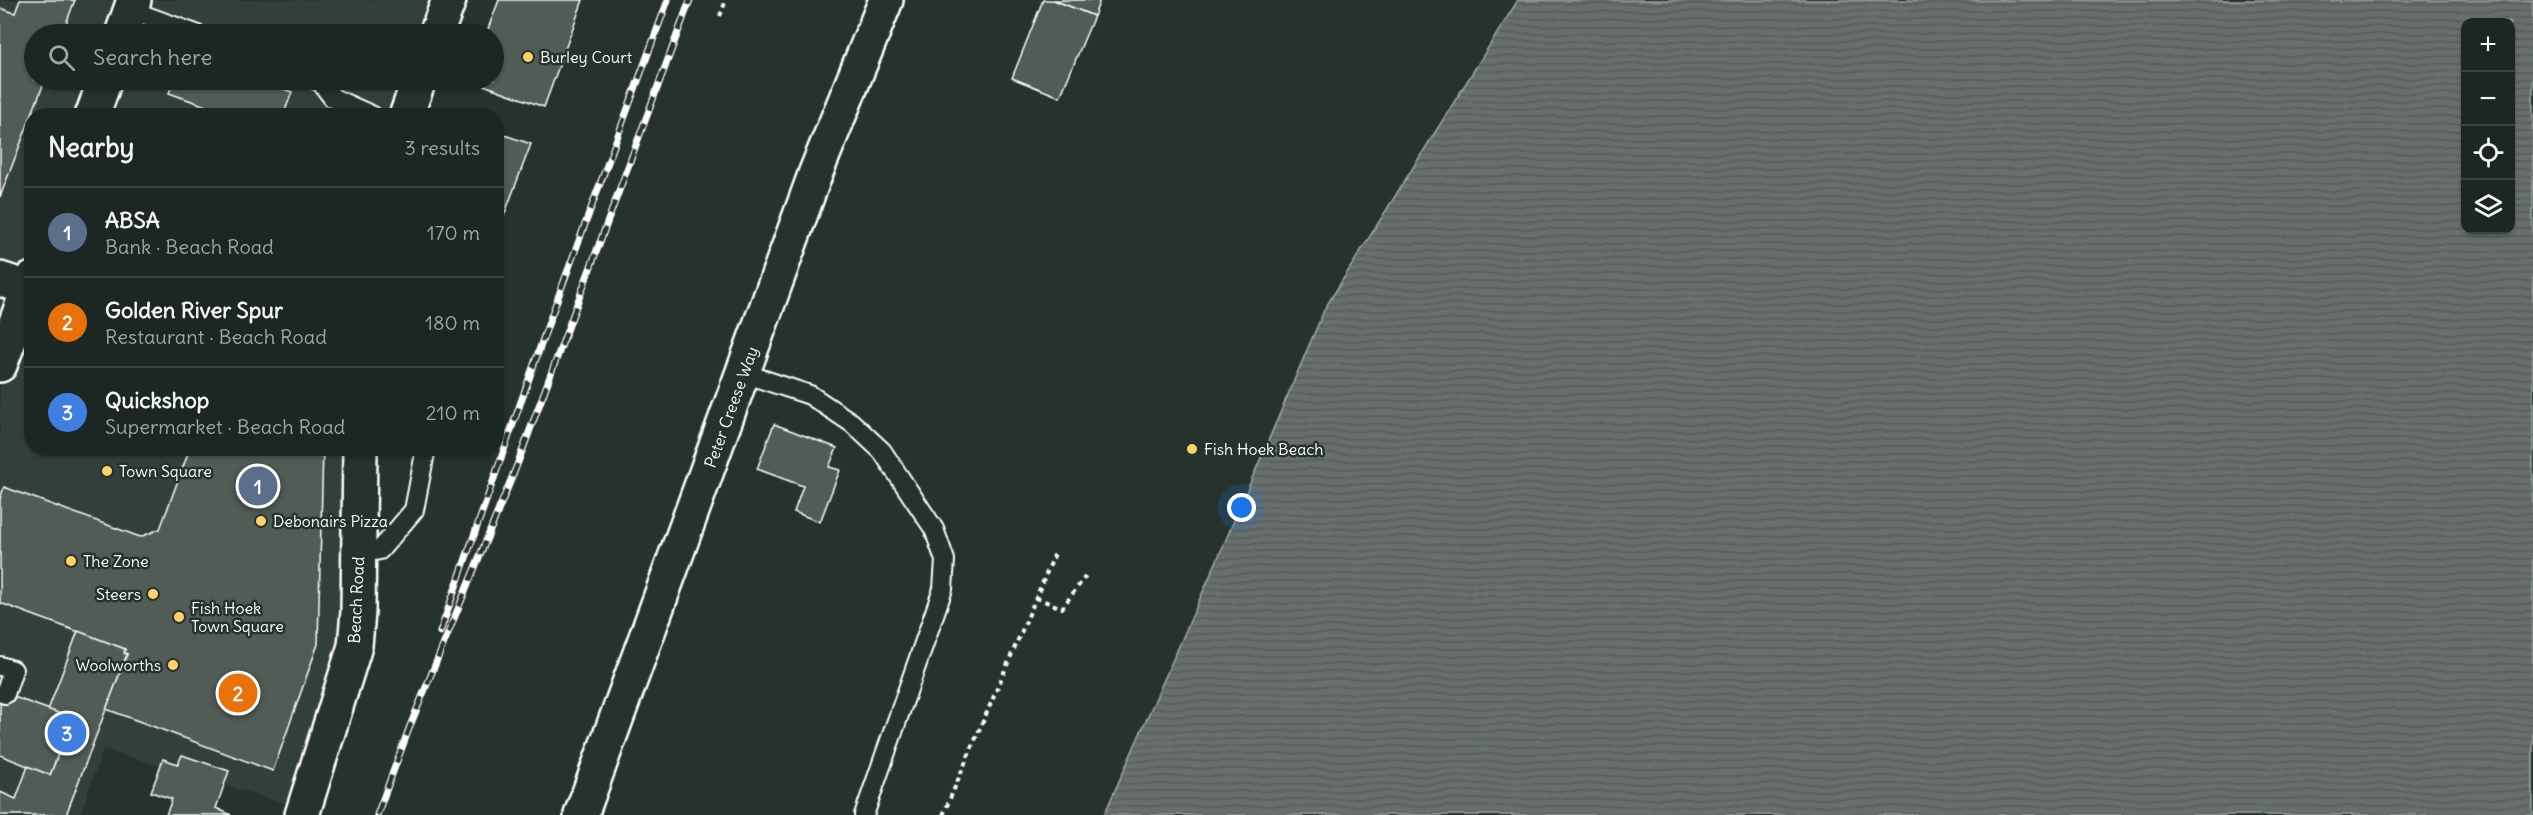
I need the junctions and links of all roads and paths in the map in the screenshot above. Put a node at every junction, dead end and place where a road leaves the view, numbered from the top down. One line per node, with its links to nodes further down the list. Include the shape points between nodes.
1 (449, 0): 7 (street)
2 (726, 0): 5 (path)
3 (886, 0): 16 (street, Peter Creese Way, via 816,172)
4 (129, 15): 6 (lane)
5 (720, 16)
6 (161, 24)
7 (440, 24)
8 (101, 90): 11 (street)
9 (327, 90): 12 (lane, via 333,98)
10 (415, 90): 13 (street)
11 (95, 108)
12 (355, 108)
13 (409, 108)
14 (23, 284): 15 (street)
15 (0, 365)
16 (743, 373): 26 (street, Peter Creese Way); 27 (lane, via 810,395 852,423 882,452 934,529 944,554 943,589)
17 (360, 456): 20 (street, Beach Road)
18 (424, 456): 20 (lane, via 414,510 380,550)
19 (1056, 551): 22 (path)
20 (359, 553): 25 (street, Beach Road, via 355,646)
21 (1088, 573): 22 (path, via 1062,608)
22 (1036, 597): 28 (path)
23 (0, 666): 24 (lane, via 13,670)
24 (5, 694)
25 (302, 815)
26 (581, 815)
27 (864, 815)
28 (943, 815)

